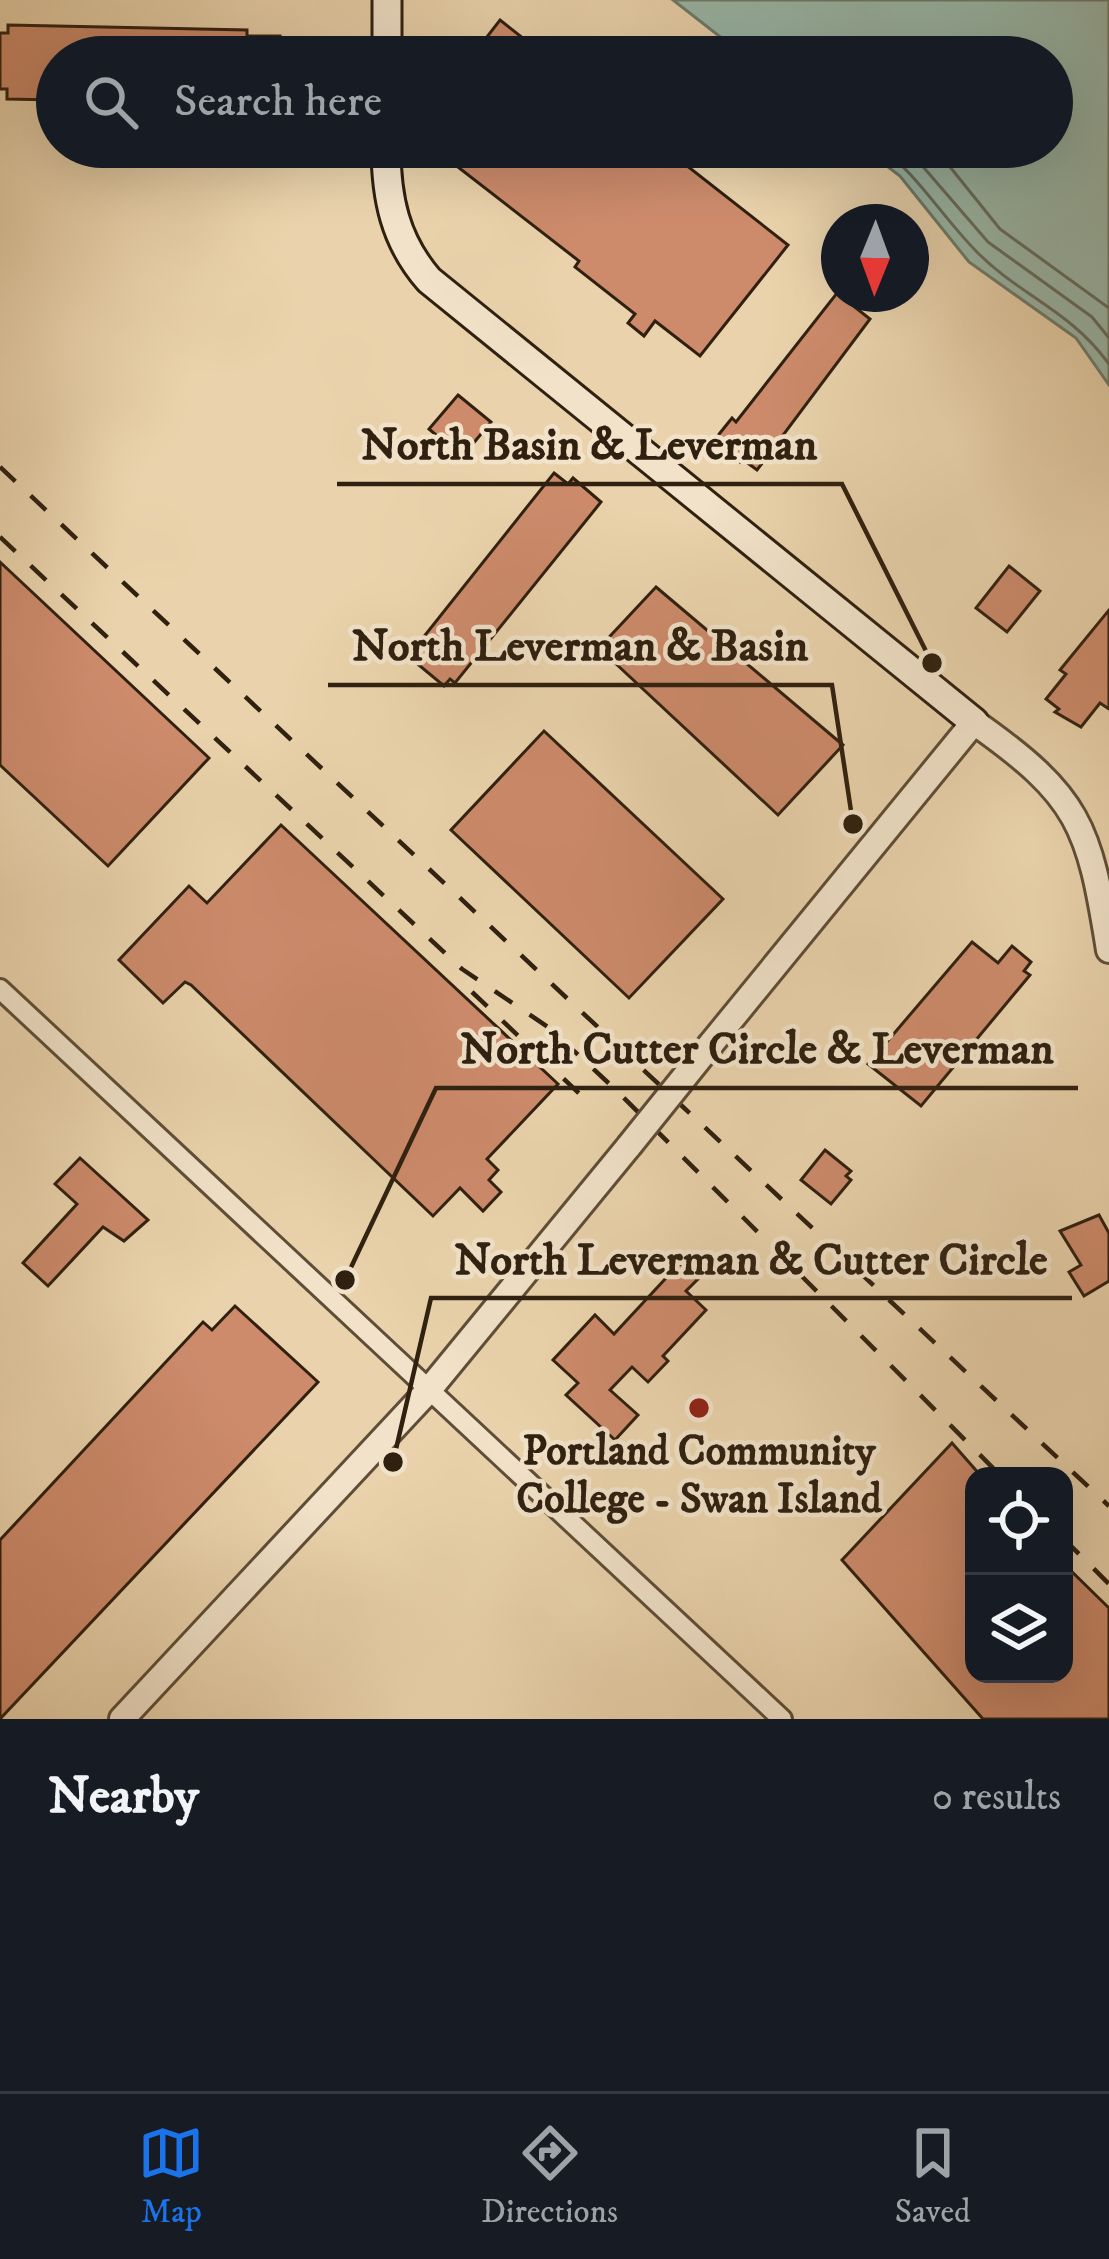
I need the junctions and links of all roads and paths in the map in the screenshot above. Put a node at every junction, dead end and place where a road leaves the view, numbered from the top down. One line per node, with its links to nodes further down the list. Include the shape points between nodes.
1 (387, 0): 2 (main road)
2 (387, 36)
3 (388, 168): 4 (main road, via 394,219 430,280)
4 (974, 722): 5 (street, via 1038,773 1078,821 1094,856); 7 (street, bridge)
5 (1109, 950)
6 (0, 988): 7 (street)
7 (428, 1391): 8 (street); 9 (street)
8 (122, 1719)
9 (782, 1719)

